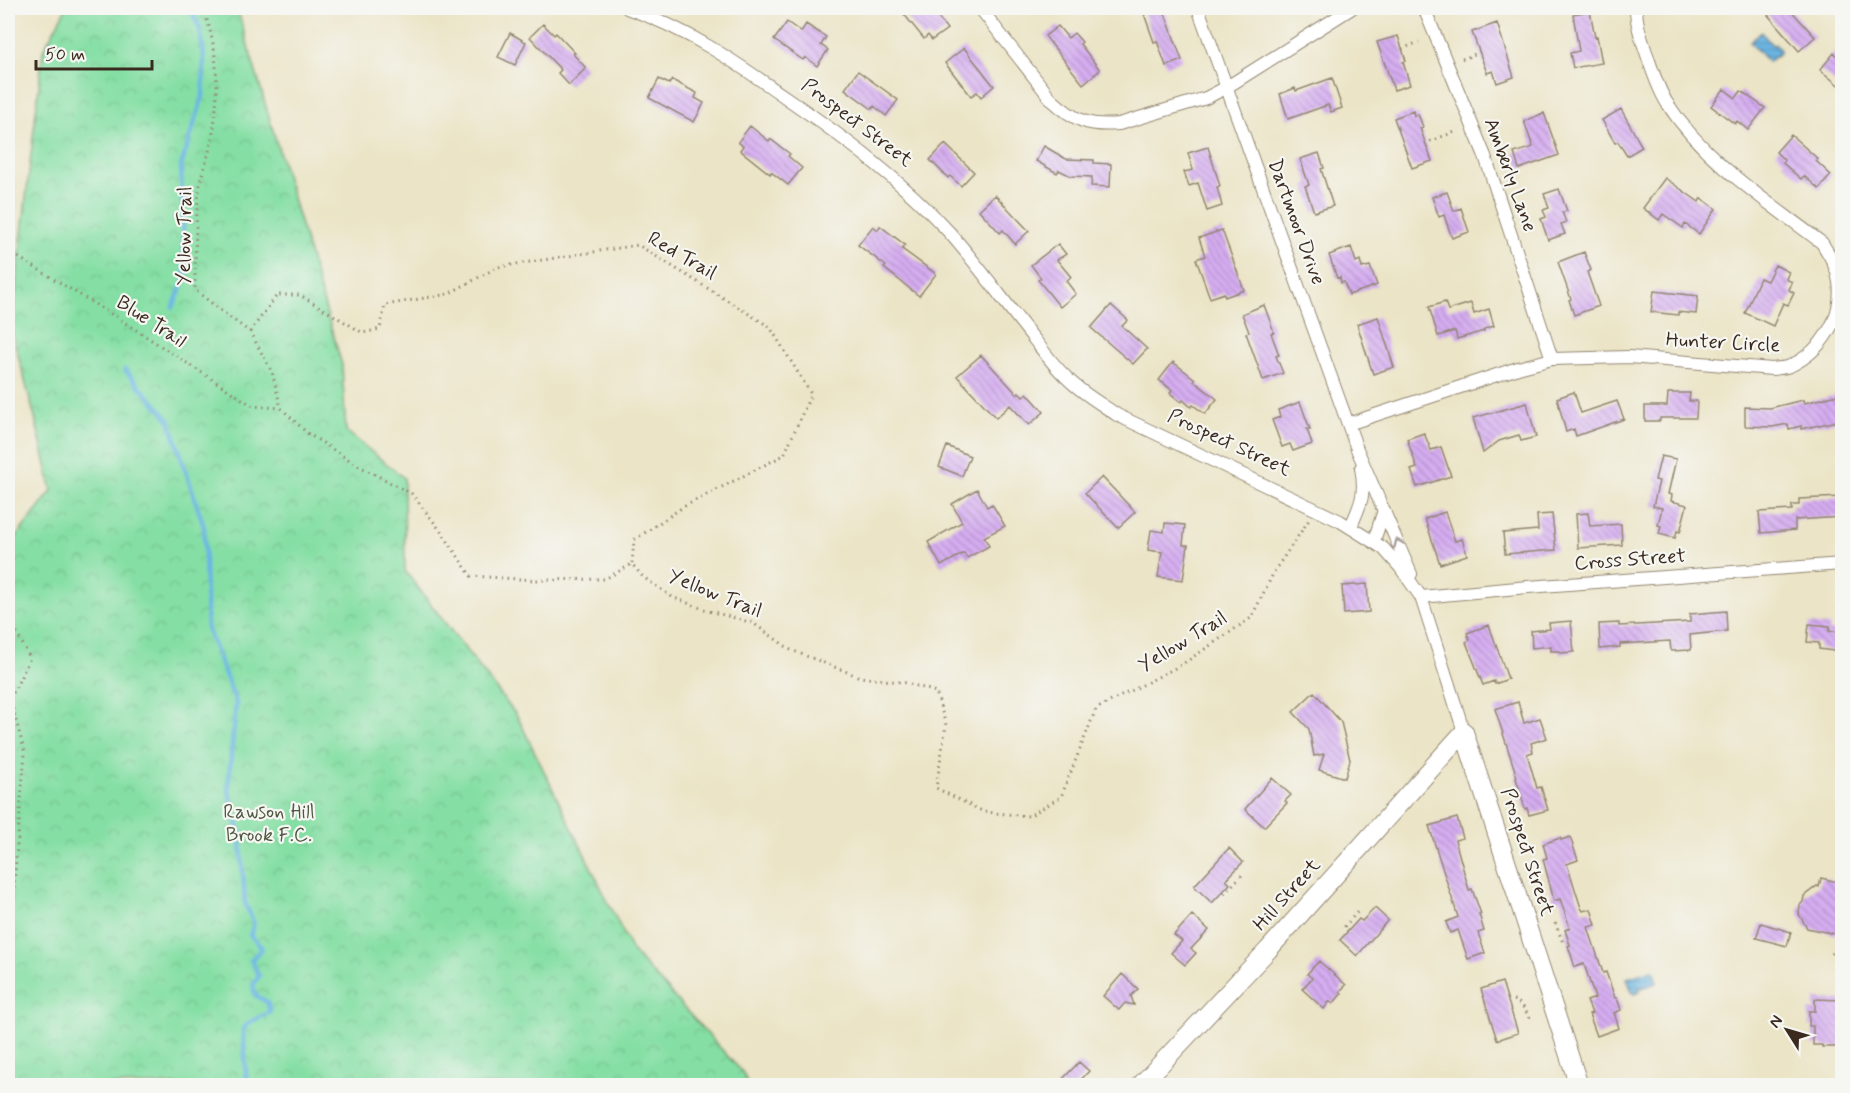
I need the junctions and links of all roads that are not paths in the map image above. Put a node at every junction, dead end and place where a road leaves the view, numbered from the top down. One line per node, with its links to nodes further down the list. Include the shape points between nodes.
1 (627, 8): 12 (street, Prospect Street, via 680,30 721,53 880,166 950,234 1066,378 1090,397 1117,415)
2 (980, 8): 7 (street, via 1052,100 1087,123 1119,124 1206,98)
3 (1198, 8): 7 (street, Dartmoor Drive)
4 (1352, 8): 7 (street)
5 (1424, 8): 8 (street, Amberly Lane, via 1485,156)
6 (1636, 8): 8 (street, Hunter Circle, via 1636,20 1654,76 1666,101 1715,160 1822,243 1839,280 1837,309 1825,338 1810,354 1788,367 1754,368 1629,357)
7 (1227, 87): 9 (street, Dartmoor Drive)
8 (1552, 359): 9 (street, Hunter Circle)
9 (1348, 424): 10 (street, Dartmoor Drive)
10 (1357, 449): 11 (street, Dartmoor Drive); 12 (street, Dartmoor Drive, via 1363,490)
11 (1384, 510): 13 (street); 15 (street, Dartmoor Drive, one-way to 11)
12 (1351, 526): 13 (street, Prospect Street)
13 (1374, 541): 15 (street, Prospect Street, via 1400,567)
14 (1842, 564): 15 (street, Cross Street)
15 (1421, 597): 16 (street, Prospect Street)
16 (1464, 732): 17 (street, Hill Street); 18 (street, Prospect Street)
17 (1140, 1086)
18 (1579, 1086)

